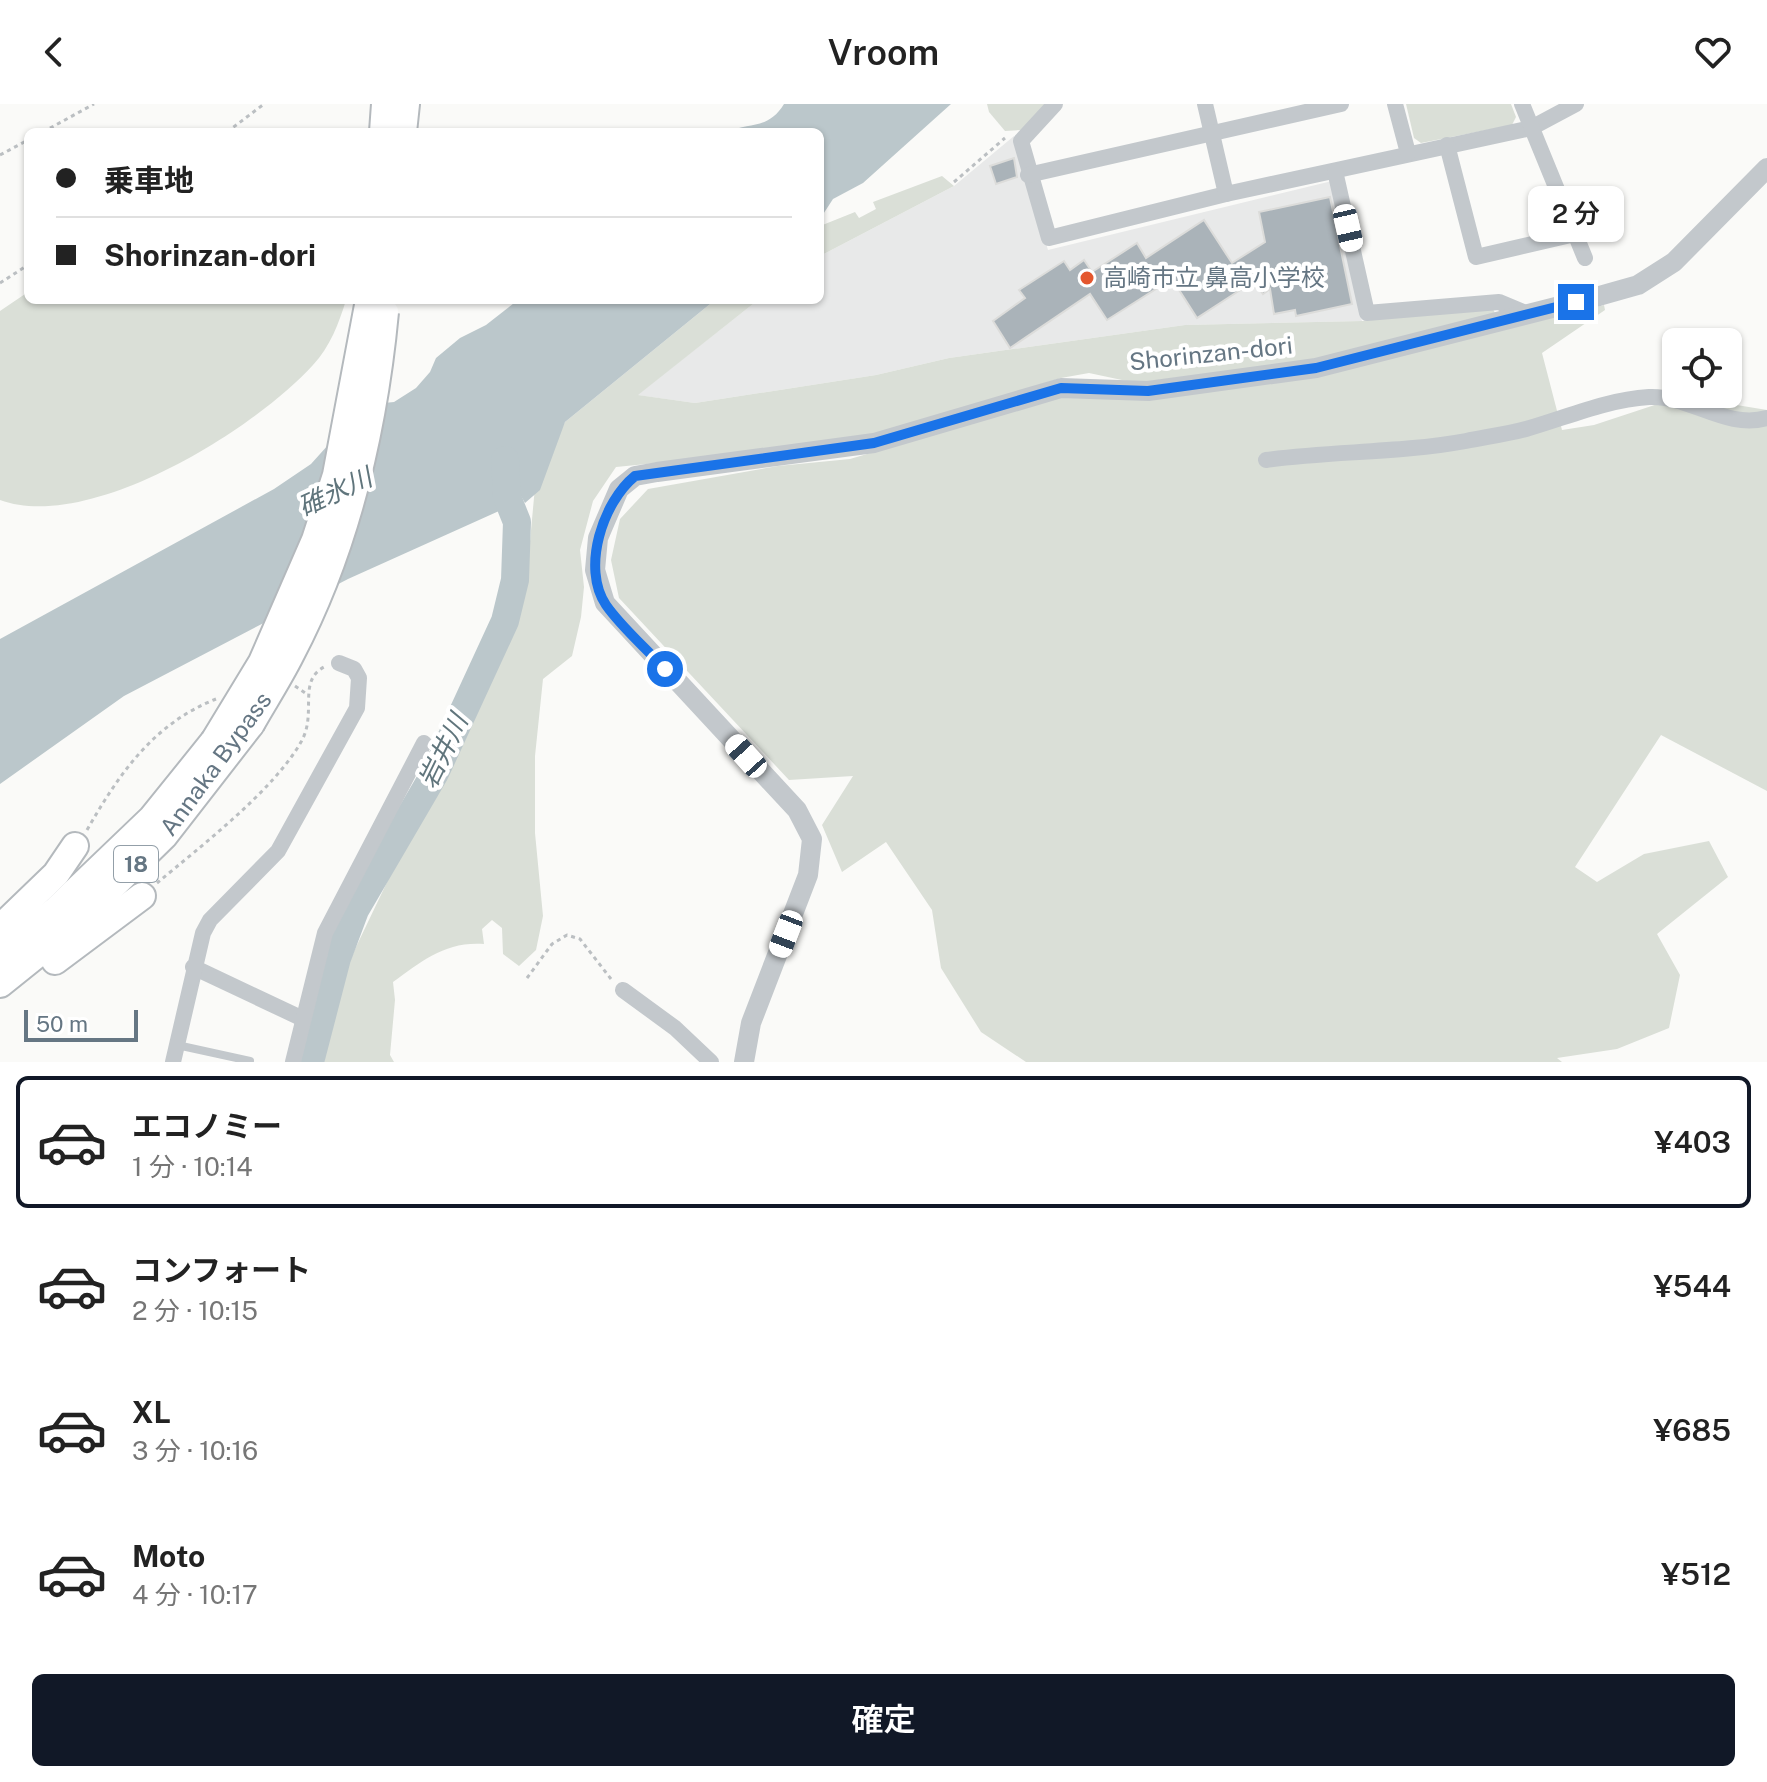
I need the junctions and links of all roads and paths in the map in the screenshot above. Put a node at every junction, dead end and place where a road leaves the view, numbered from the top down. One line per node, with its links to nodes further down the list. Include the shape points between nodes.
1 (94, 104): 11 (path)
2 (264, 104): 12 (path)
3 (385, 104): 13 (highway)
4 (406, 104): 14 (highway)
5 (1055, 104): 17 (street)
6 (1205, 104): 16 (street)
7 (1341, 104): 16 (street)
8 (1395, 104): 20 (street)
9 (1522, 104): 15 (street)
10 (1576, 104): 15 (street)
11 (50, 128)
12 (232, 128)
13 (383, 128)
14 (403, 128)
15 (1531, 128): 19 (street); 27 (street)
16 (1212, 134): 24 (street); 26 (street)
17 (1022, 135): 24 (street); 25 (path, via 1012,132)
18 (24, 142): 21 (path)
19 (1447, 145): 20 (street); 27 (street, via 1476,257)
20 (1408, 153): 23 (street)
21 (0, 155)
22 (1767, 168): 33 (street, Shorinzan-dori, via 1657,275 1638,285)
23 (1335, 171): 26 (street); 33 (street, via 1367,313 1499,302)
24 (1028, 175): 26 (street, via 1049,238)
25 (954, 182)
26 (1226, 194)
27 (1575, 234): 28 (street)
28 (1585, 258)
29 (24, 268): 30 (path)
30 (0, 283)
31 (368, 304): 44 (highway, Annaka Bypass / 18, bridge, via 336,475 315,540 262,662 214,741 152,818)
32 (385, 304): 47 (highway, Annaka Bypass / 18, bridge, via 370,423 338,540 291,655 251,724 164,836 71,927)
33 (1528, 314): 56 (street, Shorinzan-dori, via 1316,368 1148,391 1061,388 874,443 657,472 635,476 619,489 598,538 595,570 605,603 797,810 812,839 808,875 751,1023)
34 (1767, 418): 35 (street, via 1721,418 1690,404 1654,397 1608,403 1463,442)
35 (1266, 460)
36 (339, 663): 38 (path, via 315,671); 45 (street, via 354,669 359,678 357,708 278,851 210,920)
37 (288, 681): 38 (path)
38 (308, 695): 42 (path, via 310,722 285,763 219,830)
39 (223, 696): 41 (path, via 193,710 143,746)
40 (424, 743): 50 (street, via 335,908)
41 (75, 846): 43 (highway, via 56,874)
42 (142, 896): 49 (highway)
43 (0, 928)
44 (0, 955)
45 (193, 967): 50 (street); 51 (street)
46 (527, 978): 48 (path, via 552,944 567,935 580,939)
47 (0, 984)
48 (623, 990): 55 (street)
49 (0, 1002)
50 (301, 1018): 54 (street)
51 (177, 1044): 52 (lane); 53 (street)
52 (250, 1061)
53 (173, 1062)
54 (293, 1062)
55 (711, 1062)
56 (744, 1062)

